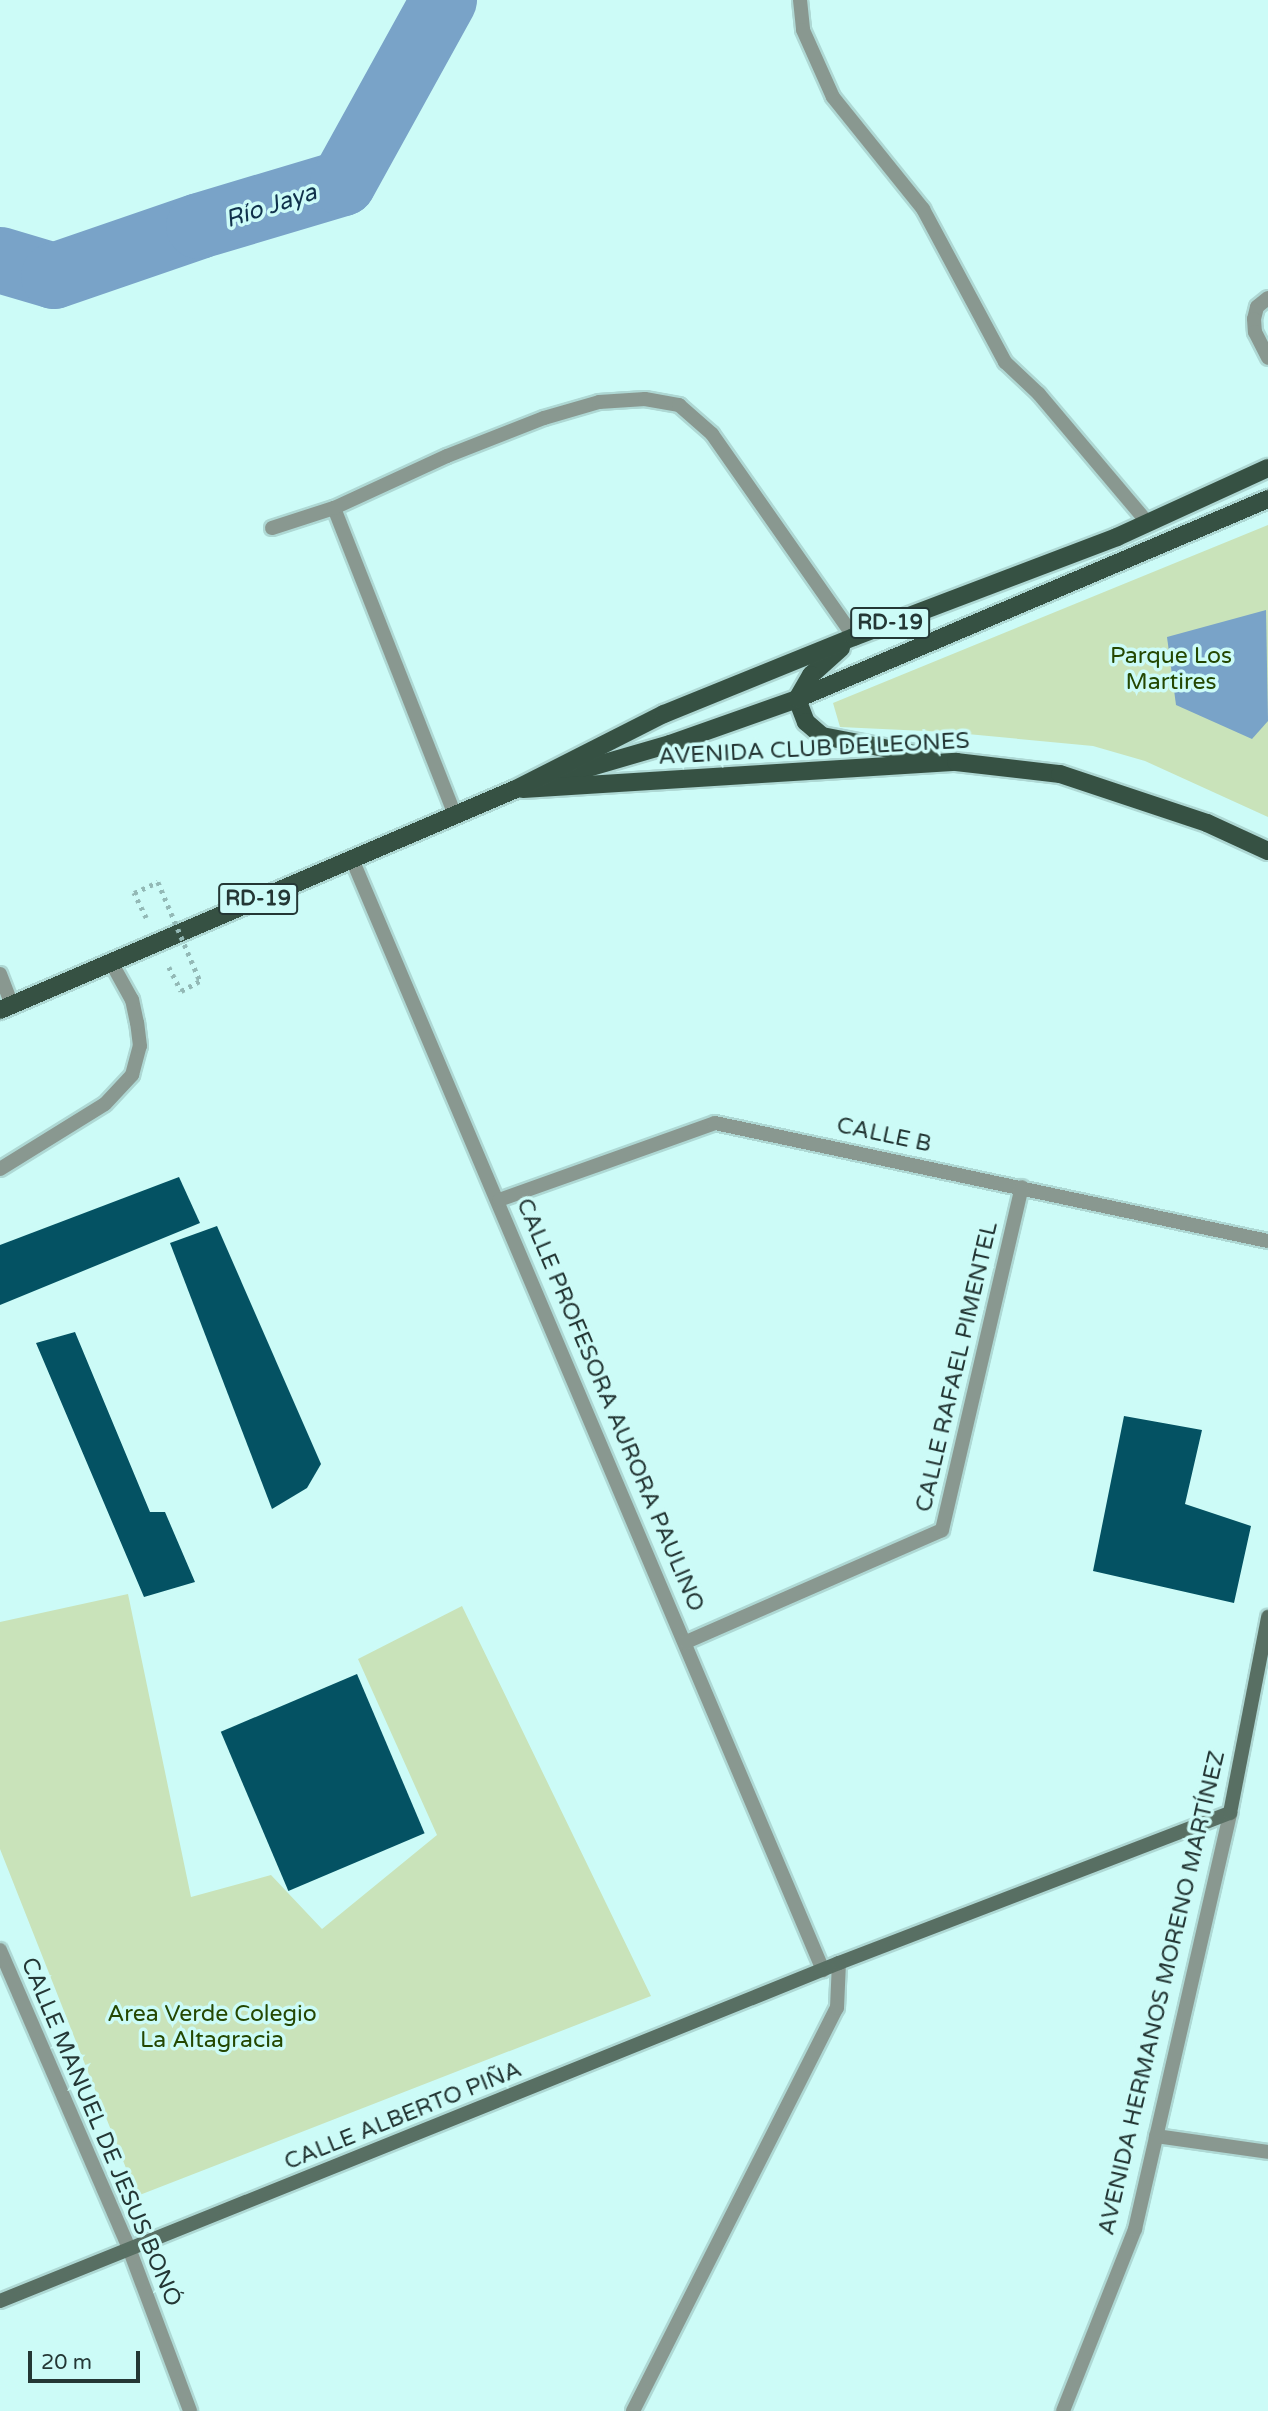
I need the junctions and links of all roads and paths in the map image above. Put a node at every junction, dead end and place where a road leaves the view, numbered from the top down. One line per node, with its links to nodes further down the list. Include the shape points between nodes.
1 (800, 0): 7 (street, via 803,30 833,97 923,209 1004,362 1039,394)
2 (1268, 298): 3 (street, via 1257,307 1254,319)
3 (1268, 358)
4 (1268, 468): 7 (main road, RD-19)
5 (1268, 499): 10 (main road, RD-19)
6 (334, 508): 8 (street); 9 (street, via 544,418 599,402 645,398 678,405 712,434 744,476); 13 (street)
7 (1147, 522): 9 (main road, RD-19)
8 (272, 528)
9 (854, 637): 10 (main road, via 811,676); 12 (main road, RD-19, via 664,714)
10 (797, 699): 11 (main road, via 807,722 822,736); 12 (main road, RD-19, via 670,744)
11 (956, 762): 12 (main road, AVENIDA CLUB DE LEONES); 14 (main road, AVENIDA CLUB DE LEONES, via 1060,774 1207,823)
12 (516, 789): 13 (main road, RD-19)
13 (455, 815): 15 (main road, RD-19)
14 (1268, 851)
15 (352, 859): 17 (main road, RD-19); 23 (street, CALLE PROFESORA AURORA PAULINO)
16 (134, 893): 19 (path, bridge, via 158,882 200,981)
17 (111, 962): 20 (main road, RD-19); 21 (street, via 132,1000 137,1023 140,1046 132,1075 105,1104)
18 (0, 974): 20 (street)
19 (181, 991)
20 (6, 1007)
21 (0, 1169)
22 (1022, 1188): 23 (street, CALLE B, via 715,1123); 24 (street, CALLE B); 26 (street, CALLE RAFAEL PIMENTEL, via 942,1530)
23 (499, 1200): 26 (street, CALLE PROFESORA AURORA PAULINO)
24 (1268, 1241)
25 (1268, 1617): 27 (street, AVENIDA HERMANOS MORENO MARTÍNEZ)
26 (686, 1642): 31 (street, CALLE PROFESORA AURORA PAULINO)
27 (1261, 1681): 28 (street, AVENIDA HERMANOS MORENO MARTÍNEZ)
28 (1230, 1813): 30 (street, CALLE ALBERTO PIÑA); 32 (street, AVENIDA HERMANOS MORENO MARTÍNEZ)
29 (0, 1950): 34 (street, CALLE MANUEL DE JESUS BONÓ)
30 (839, 1964): 31 (street, CALLE ALBERTO PIÑA); 37 (street, via 837,2008)
31 (823, 1970): 34 (street, CALLE ALBERTO PIÑA)
32 (1156, 2136): 33 (street); 38 (street, AVENIDA HERMANOS MORENO MARTÍNEZ, via 1135,2229)
33 (1268, 2152)
34 (130, 2252): 35 (street, CALLE ALBERTO PIÑA); 36 (street, CALLE MANUEL DE JESUS BONÓ)
35 (0, 2301)
36 (190, 2411)
37 (633, 2411)
38 (1063, 2411)

